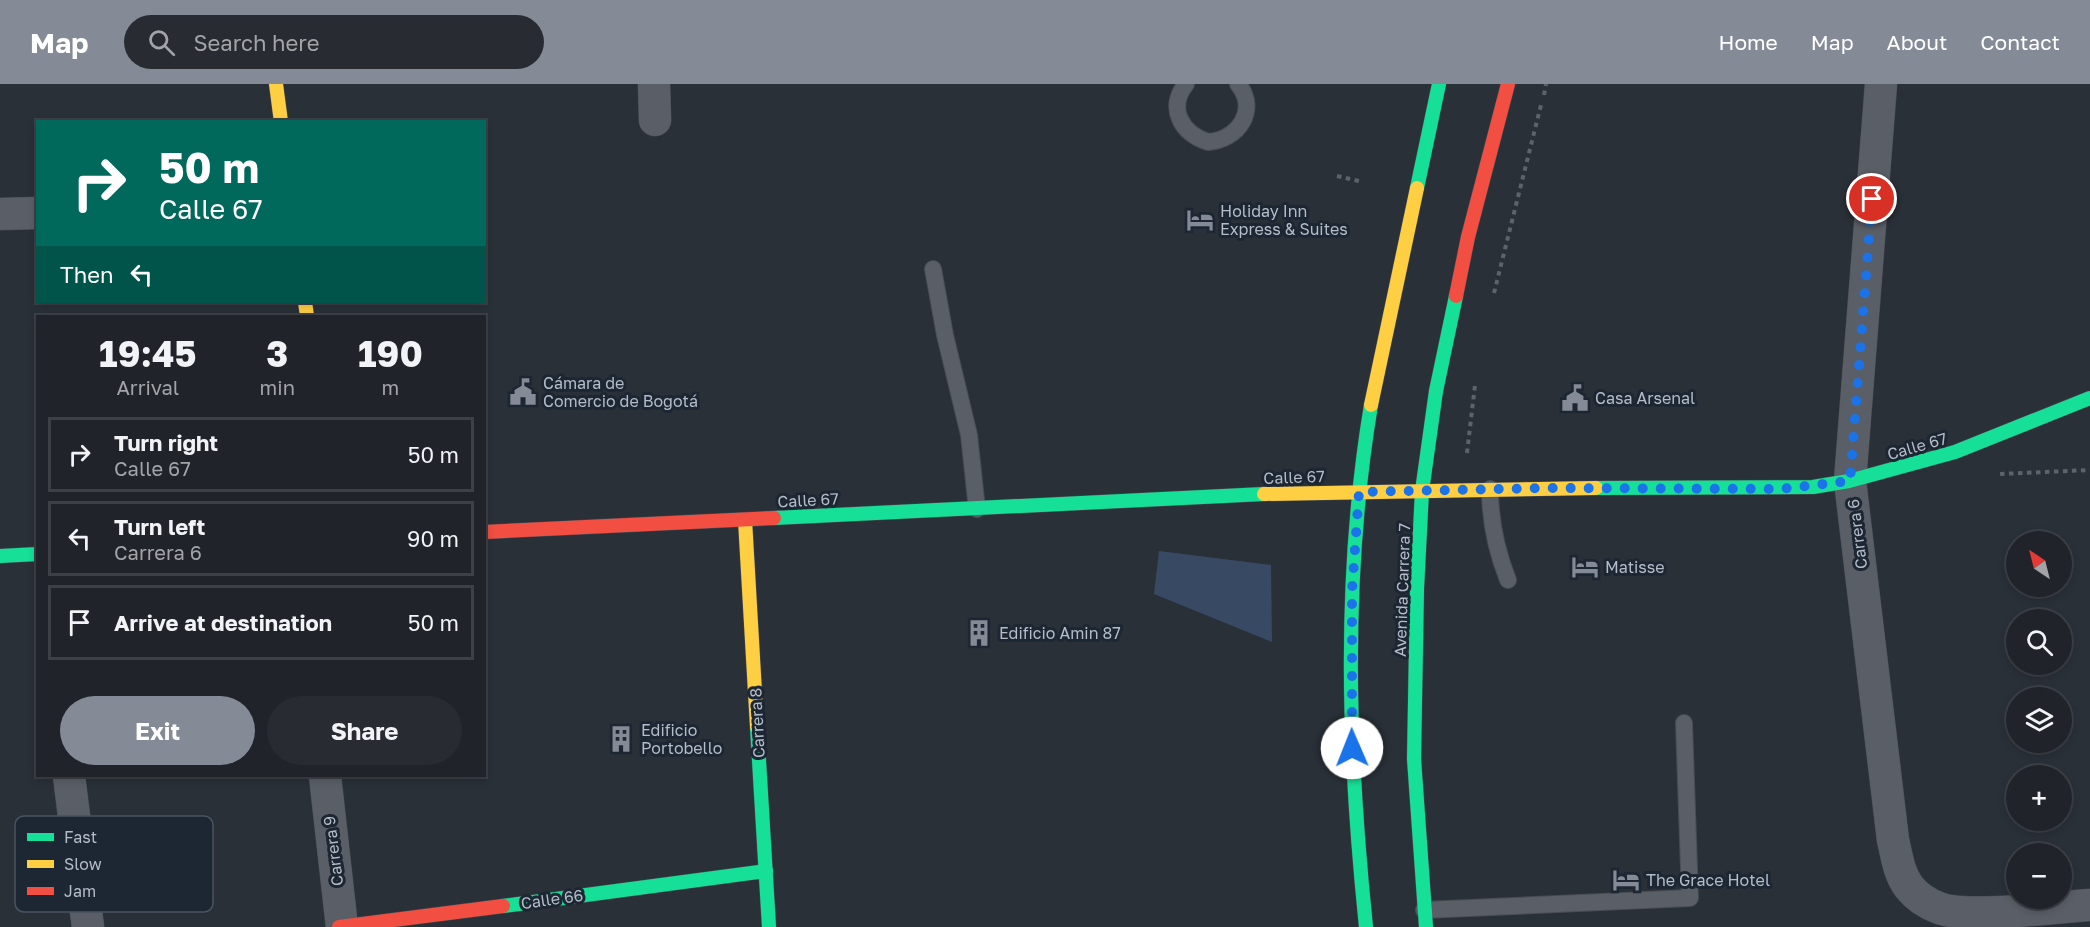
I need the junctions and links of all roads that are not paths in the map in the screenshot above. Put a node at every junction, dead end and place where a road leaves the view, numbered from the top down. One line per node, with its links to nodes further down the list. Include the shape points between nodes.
1 (276, 84): 8 (main road)
2 (654, 84): 9 (street)
3 (1186, 84): 7 (lane, via 1177,100 1180,123 1187,132 1208,142 1219,141 1239,129 1246,107)
4 (1439, 84): 17 (main road, via 1402,247)
5 (1508, 84): 16 (main road, Avenida Carrera 7, via 1468,237 1436,391)
6 (1881, 84): 14 (street, Carrera 6)
7 (1240, 85)
8 (281, 120)
9 (655, 120)
10 (36, 213): 11 (street)
11 (0, 214)
12 (933, 268): 18 (lane, via 969,435)
13 (2090, 398): 14 (main road, Calle 67, via 1942,457)
14 (1850, 481): 15 (main road, Calle 67, via 1780,489); 29 (street, Carrera 6, via 1893,840 1901,875 1924,901 1941,909 1966,912)
15 (1490, 489): 16 (main road, Calle 67); 23 (lane, via 1490,516)
16 (1422, 491): 17 (main road, Calle 67); 31 (main road, Avenida Carrera 7, via 1414,759)
17 (1359, 492): 18 (main road, Calle 67); 35 (main road, via 1352,591 1351,691)
18 (977, 509): 19 (main road, Calle 67)
19 (745, 520): 20 (main road, Calle 67); 28 (main road, Carrera 8)
20 (486, 532)
21 (36, 554): 22 (main road)
22 (0, 556)
23 (1508, 580)
24 (1684, 723): 31 (lane, via 1690,898)
25 (69, 777): 27 (street)
26 (324, 777): 33 (street, Carrera 9)
27 (74, 816)
28 (765, 871): 33 (main road, Calle 66); 34 (main road, Carrera 8)
29 (2090, 904)
30 (86, 912): 32 (street)
31 (1425, 919)
32 (88, 927)
33 (341, 927)
34 (769, 927)
35 (1366, 927)

